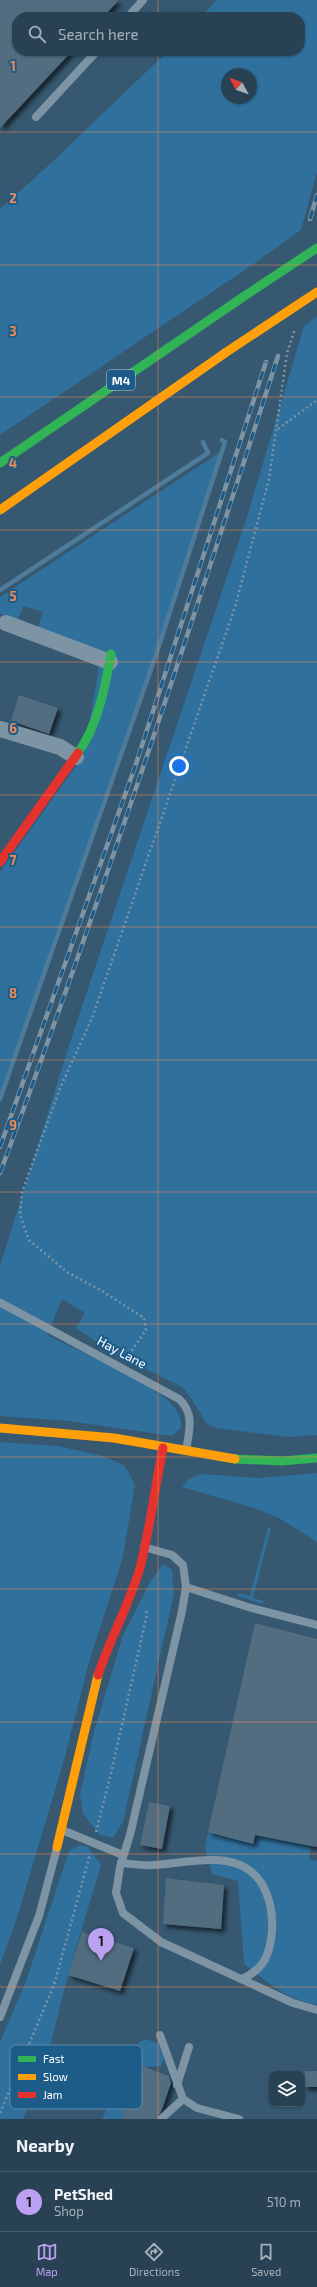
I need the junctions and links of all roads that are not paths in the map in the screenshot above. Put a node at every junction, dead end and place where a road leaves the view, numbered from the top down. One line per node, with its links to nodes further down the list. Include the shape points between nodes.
1 (143, 0): 2 (lane)
2 (132, 12)
3 (91, 56): 4 (lane)
4 (36, 117)
5 (317, 248): 7 (main road, M4, bridge)
6 (317, 292): 8 (main road, bridge)
7 (0, 463)
8 (0, 510)
9 (6, 623): 10 (street)
10 (110, 658): 12 (main road, via 105,690 93,725)
11 (0, 730): 12 (street, via 60,747)
12 (76, 757): 13 (main road)
13 (0, 862)
14 (1, 1303): 17 (lane, Hay Lane, via 121,1366 187,1406 190,1423)
15 (0, 1428): 16 (main road, via 81,1434)
16 (164, 1448): 17 (main road); 19 (main road)
17 (186, 1452): 18 (main road, via 245,1460)
18 (317, 1458)
19 (144, 1547): 20 (lane, via 172,1555 183,1565); 22 (main road, via 130,1598 109,1643 96,1681)
20 (186, 1587): 21 (lane); 24 (lane, via 173,1653)
21 (317, 1625)
22 (61, 1830): 23 (main road); 24 (lane)
23 (57, 1847): 27 (lane, via 39,1916)
24 (122, 1859): 25 (lane, via 116,1893 123,1914 161,1942); 25 (lane, via 152,1865 227,1860 252,1871 267,1892 273,1923 271,1945 263,1965)
25 (242, 1979): 26 (lane)
26 (317, 2010)
27 (0, 2017)
28 (160, 2035): 30 (lane)
29 (189, 2047): 30 (lane)
30 (177, 2085): 31 (lane)
31 (183, 2099): 32 (lane); 33 (lane, via 197,2108)
32 (161, 2119)
33 (239, 2119)

